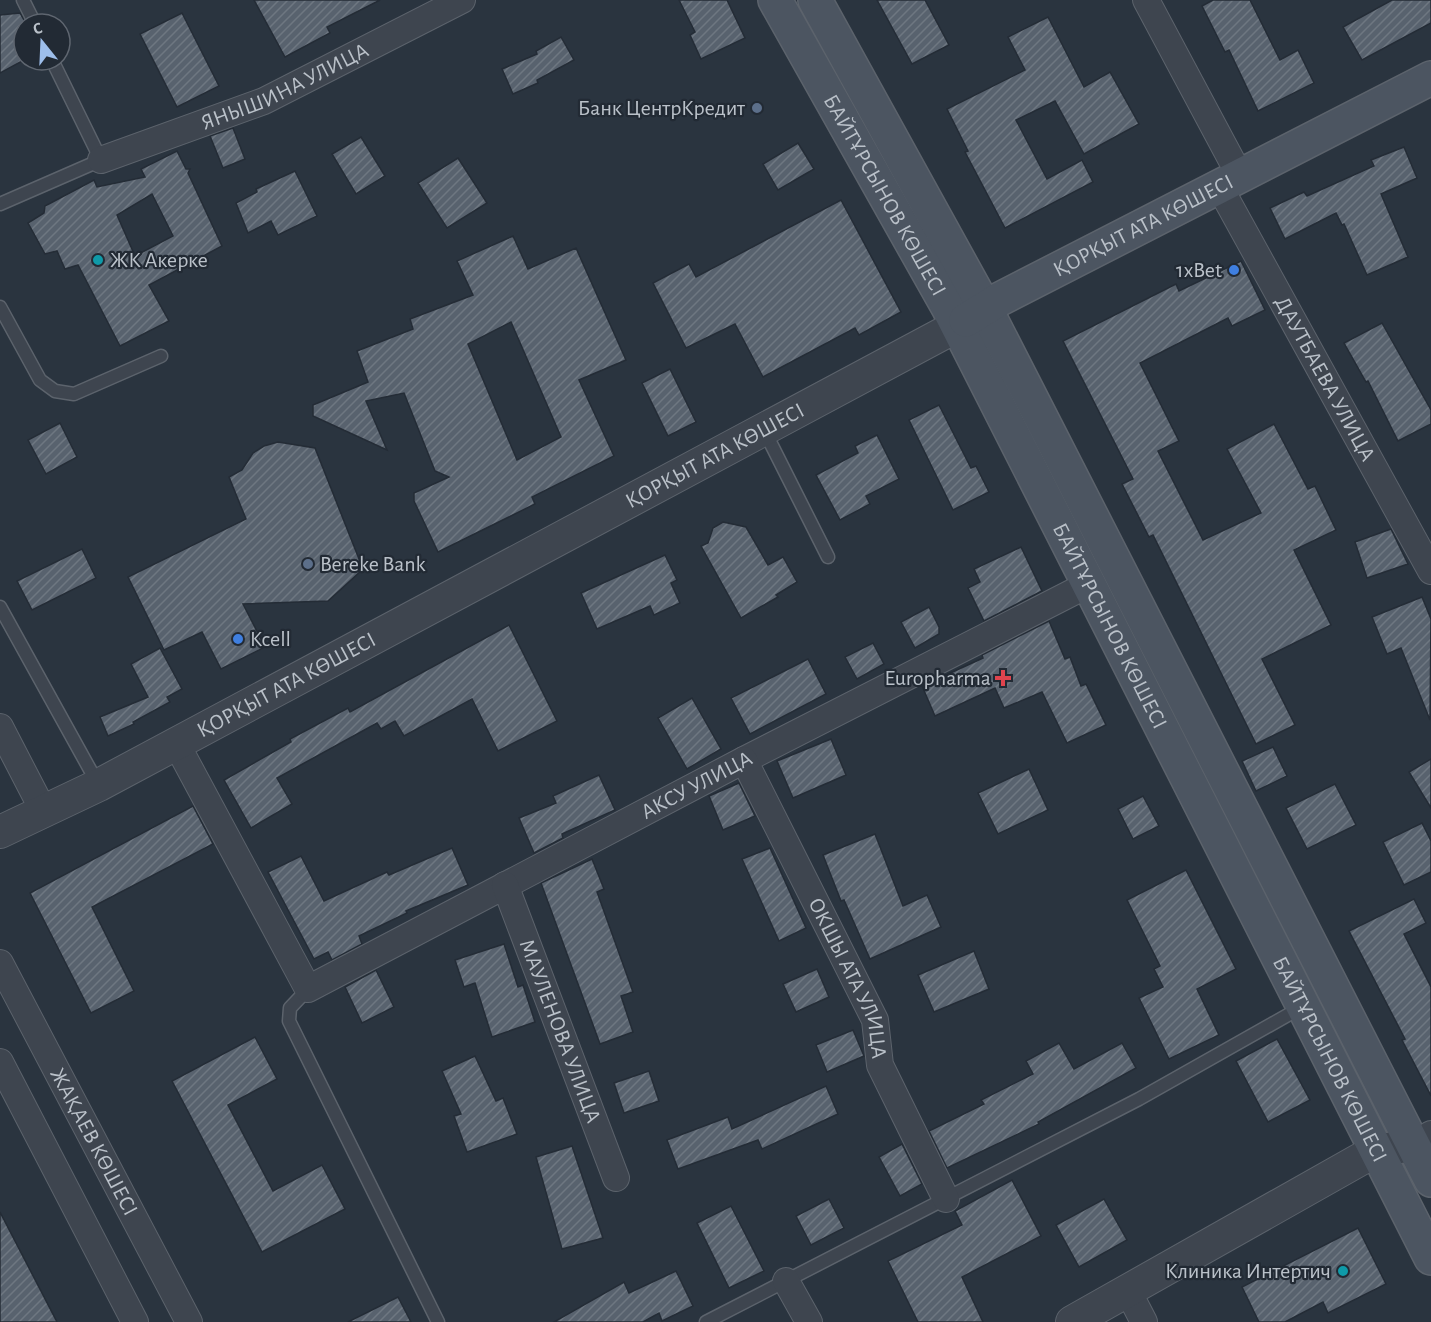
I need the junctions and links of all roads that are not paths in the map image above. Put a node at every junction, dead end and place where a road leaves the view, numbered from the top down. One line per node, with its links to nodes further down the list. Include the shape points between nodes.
1 (462, 0): 7 (street, ЯНЫШИНА УЛИЦА, via 264,101)
2 (775, 0): 12 (main road, БАЙТҰРСЫНОВ КӨШЕСІ)
3 (814, 0): 11 (main road, БАЙТҰРСЫНОВ КӨШЕСІ)
4 (1146, 0): 8 (street, ДАУТБАЕВА УЛИЦА)
5 (58, 72): 7 (lane)
6 (1431, 78): 8 (main road, ҚОРҚЫТ АТА КӨШЕСІ)
7 (101, 160): 9 (lane)
8 (1229, 181): 11 (main road, ҚОРҚЫТ АТА КӨШЕСІ); 16 (street, ДАУТБАЕВА УЛИЦА)
9 (0, 204)
10 (0, 307): 13 (lane, via 40,380 55,390 74,394)
11 (985, 308): 12 (main road, ҚОРҚЫТ АТА КӨШЕСІ); 30 (main road, БАЙТҰРСЫНОВ КӨШЕСІ)
12 (957, 326): 14 (street, ҚОРҚЫТ АТА КӨШЕСІ); 17 (main road, БАЙТҰРСЫНОВ КӨШЕСІ)
13 (161, 356)
14 (764, 429): 15 (lane); 20 (street, ҚОРҚЫТ АТА КӨШЕСІ)
15 (828, 557)
16 (1431, 571)
17 (1087, 585): 21 (street, АКСУ УЛИЦА); 28 (main road, БАЙТҰРСЫНОВ КӨШЕСІ)
18 (0, 607): 22 (lane)
19 (0, 728): 23 (street)
20 (176, 743): 22 (street, ҚОРҚЫТ АТА КӨШЕСІ); 27 (street)
21 (744, 760): 25 (street, АКСУ УЛИЦА); 34 (street, ОКШЫ АТА УЛИЦА, via 875,1020 880,1065)
22 (99, 785): 23 (street, ҚОРҚЫТ АТА КӨШЕСІ)
23 (45, 812): 24 (street, ҚОРҚЫТ АТА КӨШЕСІ)
24 (0, 832)
25 (505, 885): 27 (street, АКСУ УЛИЦА); 32 (street, МАУЛЕНОВА УЛИЦА)
26 (0, 963): 39 (street, ЖАҚАЕВ КӨШЕСІ)
27 (308, 988): 40 (lane, via 290,1008 289,1021)
28 (1302, 1007): 31 (main road, БАЙТҰРСЫНОВ КӨШЕСІ); 34 (lane, via 1139,1099)
29 (0, 1062): 38 (street, ЖАҚАЕВ КӨШЕСІ)
30 (1422, 1140): 31 (street); 33 (main road, БАЙТҰРСЫНОВ КӨШЕСІ)
31 (1375, 1151): 35 (main road, БАЙТҰРСЫНОВ КӨШЕСІ); 37 (street)
32 (616, 1178)
33 (1431, 1180)
34 (946, 1199): 36 (lane)
35 (1431, 1258)
36 (786, 1281): 41 (lane); 42 (street)
37 (1128, 1291): 43 (street); 44 (street)
38 (135, 1322)
39 (189, 1322)
40 (438, 1322)
41 (706, 1322)
42 (809, 1322)
43 (1072, 1322)
44 (1144, 1322)

